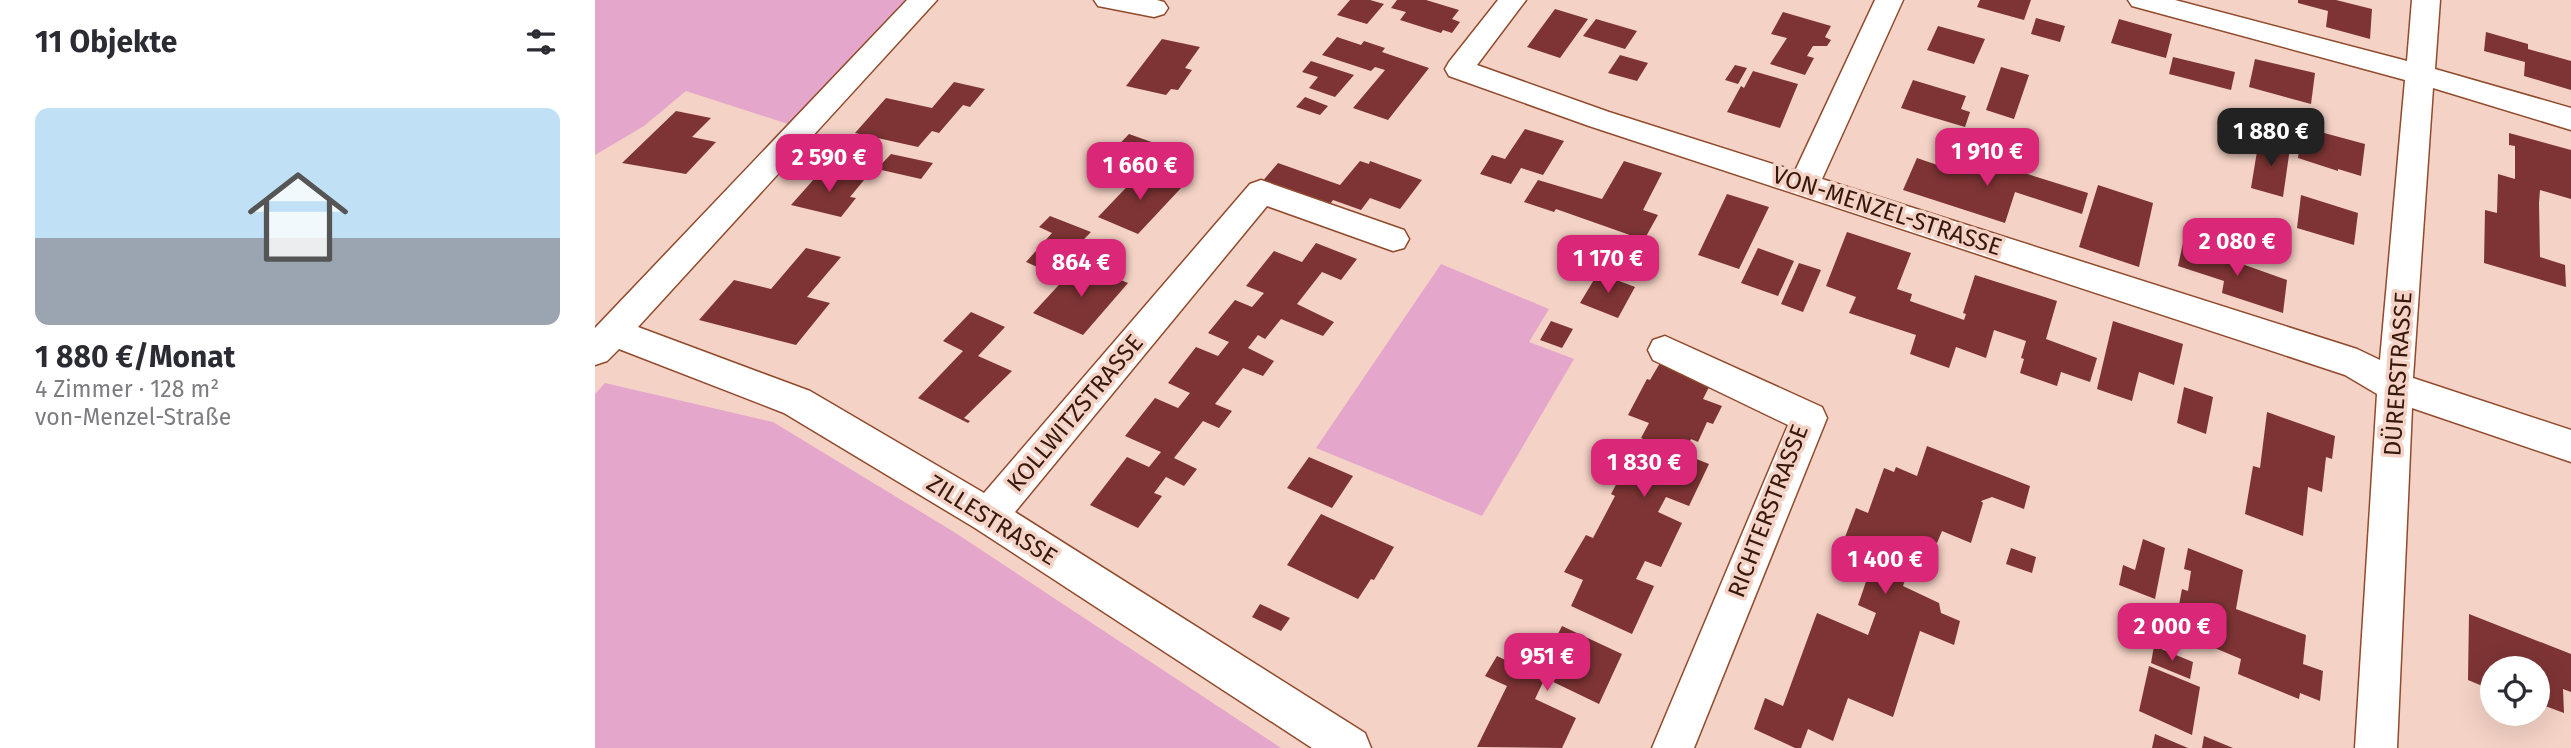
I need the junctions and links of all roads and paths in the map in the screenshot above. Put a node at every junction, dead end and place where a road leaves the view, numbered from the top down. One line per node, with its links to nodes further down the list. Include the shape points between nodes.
1 (923, 0): 12 (street)
2 (1108, 0): 7 (street)
3 (1512, 0): 10 (street, VON-MENZEL-STRASSE, via 1459,69 1599,120)
4 (1889, 0): 10 (street)
5 (2142, 0): 8 (street)
6 (2426, 0): 8 (street, DÜRERSTRASSE)
7 (1154, 9)
8 (2422, 75): 9 (street); 14 (street, DÜRERSTRASSE)
9 (2571, 119)
10 (1804, 184): 14 (street, VON-MENZEL-STRASSE, via 2357,364)
11 (1393, 239): 16 (street, KOLLWITZSTRASSE, via 1261,192)
12 (604, 341): 16 (street, ZILLESTRASSE, via 797,402)
13 (1665, 350): 18 (street, RICHTERSTRASSE, via 1809,418)
14 (2395, 387): 15 (street, VON-MENZEL-STRASSE); 19 (street, DÜRERSTRASSE)
15 (2571, 446)
16 (988, 516): 17 (street, ZILLESTRASSE)
17 (1350, 748)
18 (1673, 748)
19 (2376, 748)

